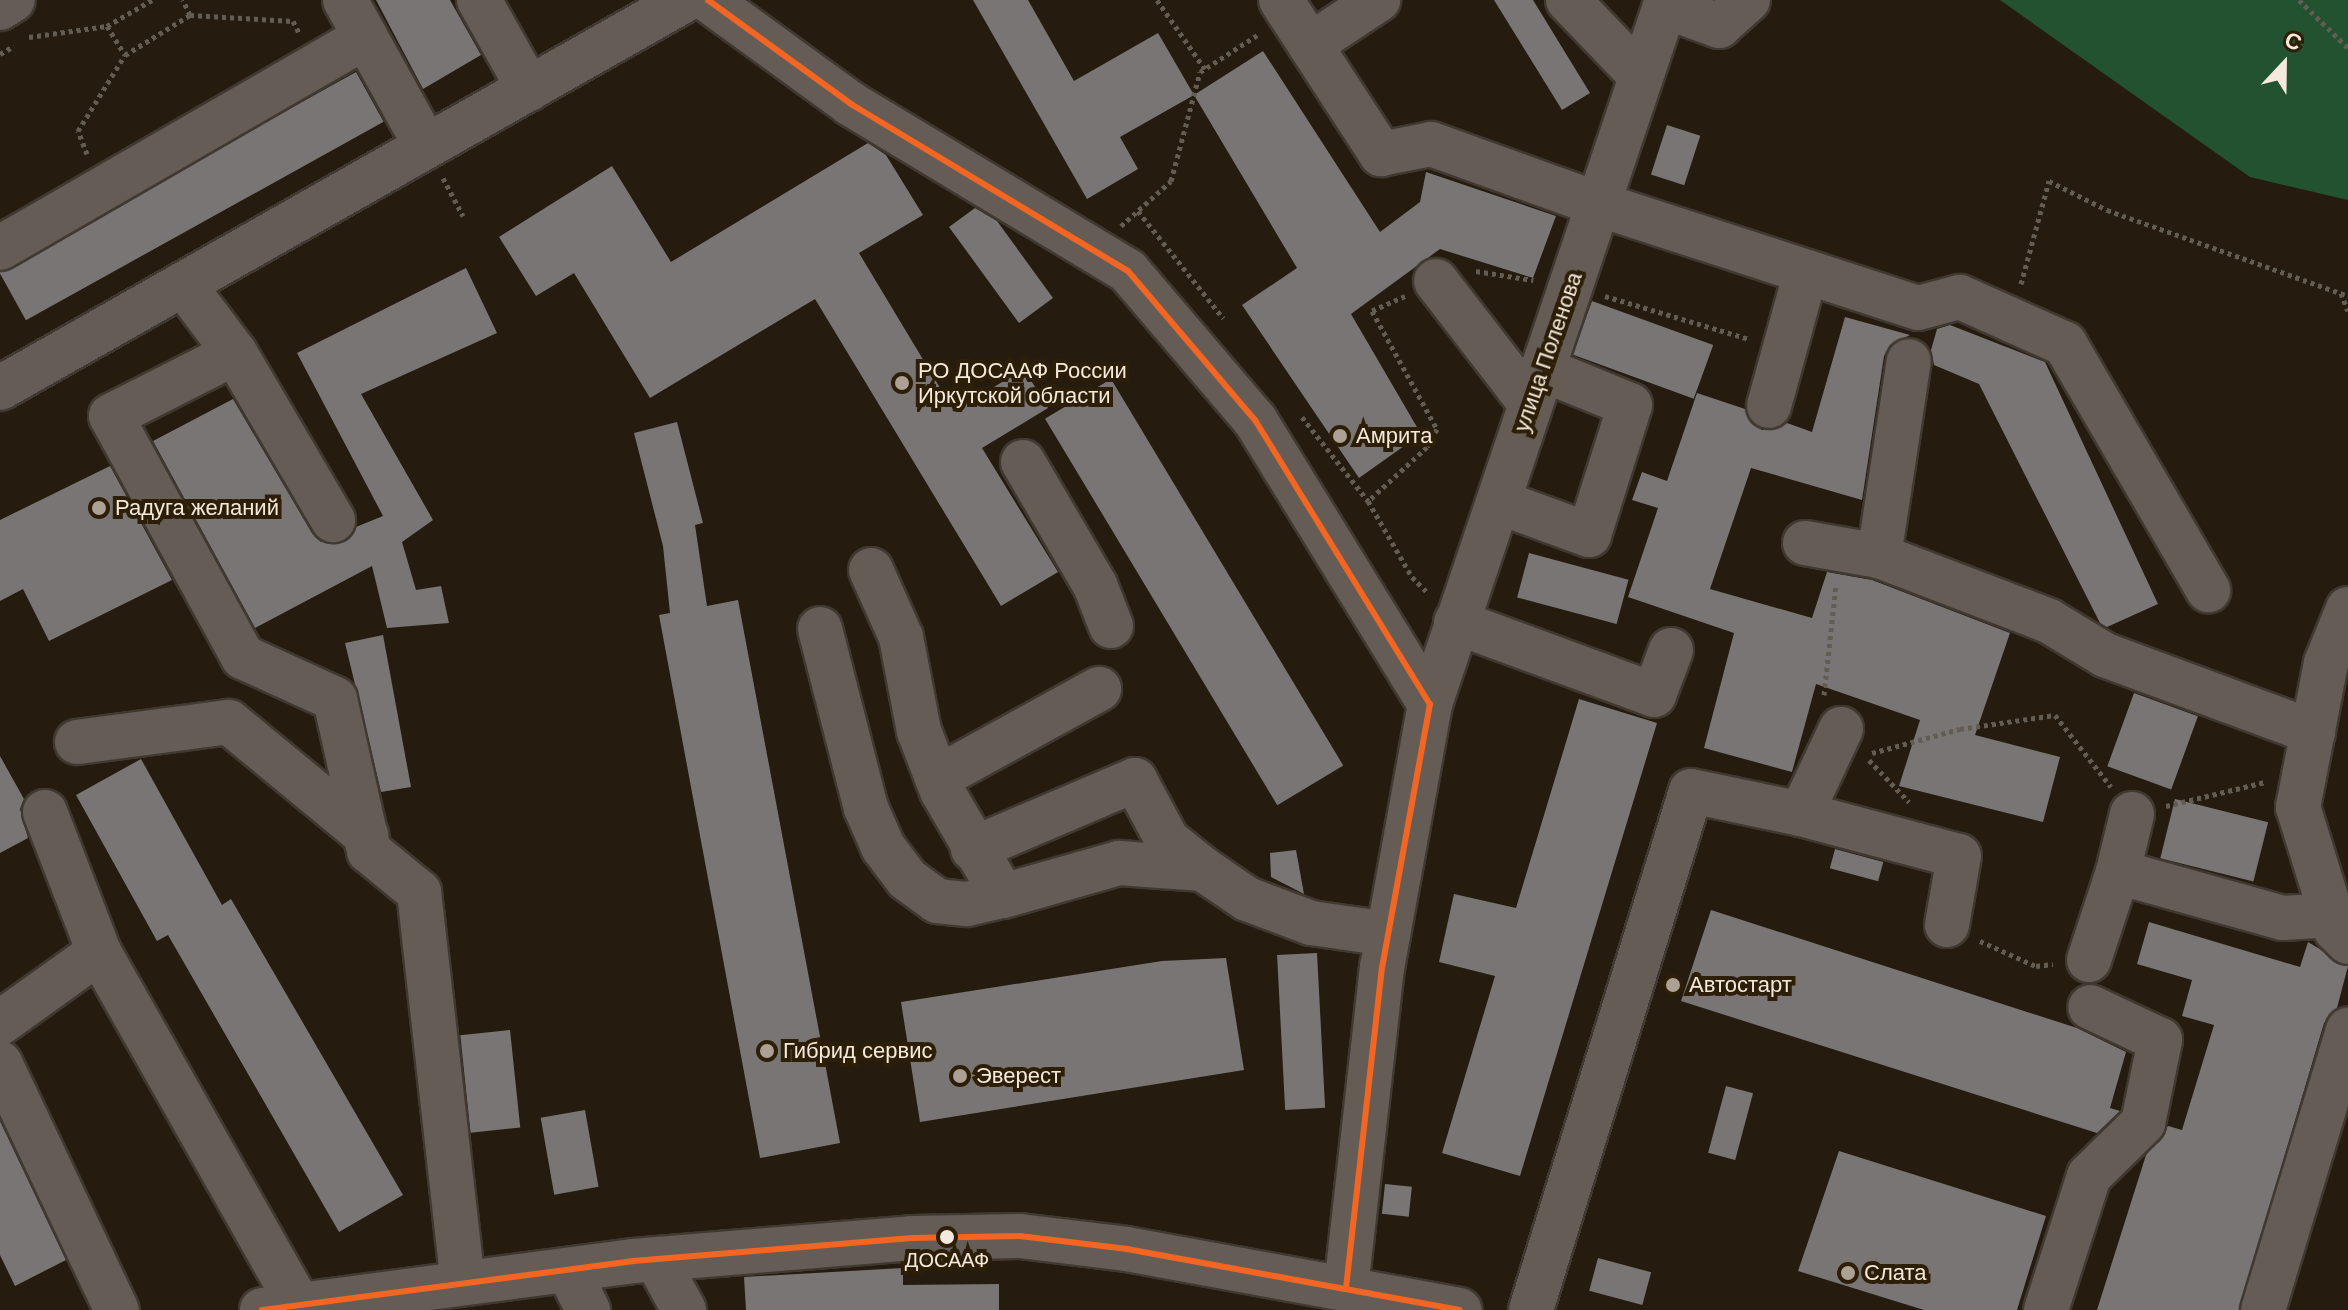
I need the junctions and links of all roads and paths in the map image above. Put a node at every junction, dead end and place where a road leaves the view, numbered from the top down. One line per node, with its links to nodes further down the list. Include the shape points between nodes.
1 (13, 0): 13 (street)
2 (152, 0): 17 (path)
3 (183, 0): 14 (path)
4 (479, 0): 24 (street)
5 (685, 0): 24 (street)
6 (708, 0): 29 (street, via 851,104)
7 (1157, 0): 22 (path)
8 (1378, 0): 16 (street)
9 (1568, 0): 23 (street)
10 (1748, 0): 12 (street, via 1719,26)
11 (2299, 0): 18 (path)
12 (1666, 3): 23 (street, улица Поленова)
13 (0, 8)
14 (190, 15): 20 (path); 21 (path, via 293,21)
15 (356, 18): 21 (street); 25 (street)
16 (1294, 20): 22 (path); 27 (street, via 1381,154 1431,144)
17 (107, 26): 19 (path, via 29,37); 20 (path)
18 (2348, 48)
19 (0, 54)
20 (125, 55): 26 (path, via 78,131)
21 (315, 66): 26 (street)
22 (1205, 69): 29 (path, via 1171,181)
23 (1641, 76): 27 (street, улица Поленова)
24 (529, 89): 25 (street)
25 (426, 146): 32 (street)
26 (101, 190): 28 (street)
27 (1598, 204): 30 (street); 33 (street, улица Поленова)
28 (0, 248)
29 (1093, 250): 56 (street, via 1128,271 1255,420)
30 (1806, 272): 36 (street, via 1918,308 1960,297); 37 (street)
31 (1436, 281): 33 (path, via 1458,269); 41 (street); 51 (path, via 1372,311 1437,429 1427,447 1368,501 1412,577)
32 (183, 284): 38 (street); 40 (street)
33 (1570, 286): 37 (path); 41 (street, улица Поленова)
34 (2345, 294): 35 (path); 36 (path, via 2107,210 2049,181)
35 (2348, 311)
36 (2012, 320): 49 (street, via 2065,344)
37 (1784, 350): 42 (street)
38 (235, 353): 45 (street); 64 (street, via 111,416 243,657 335,699)
39 (1909, 361): 47 (street)
40 (18, 378)
41 (1536, 386): 44 (street, улица Поленова); 44 (street, via 1630,405 1589,535)
42 (1769, 406)
43 (1023, 462): 52 (street, via 1095,585)
44 (1499, 502): 51 (street, улица Поленова)
45 (333, 520)
46 (1805, 543): 47 (street)
47 (1879, 556): 59 (street, via 2049,621 2105,655)
48 (871, 570): 60 (street, via 901,637 919,731)
49 (2208, 590)
50 (2348, 609): 59 (street, via 2326,663)
51 (1456, 622): 54 (street, via 1654,695); 56 (street, улица Поленова)
52 (1111, 626)
53 (820, 629): 68 (street, via 866,808 883,847 907,879 937,901 967,904)
54 (1671, 650)
55 (1099, 689): 60 (street)
56 (1430, 704): 71 (street, улица Поленова)
57 (77, 742): 64 (street, via 229,722)
58 (1852, 742): 62 (street); 63 (path, via 2055,715)
59 (2309, 752): 63 (path); 70 (street, via 2298,807)
60 (937, 778): 65 (street)
61 (45, 812): 72 (street)
62 (1801, 814): 69 (street, via 1959,856); 87 (street, via 1691,791)
63 (2132, 814): 67 (street)
64 (366, 835): 80 (street, via 369,851 419,892)
65 (973, 849): 66 (street, via 1135,780 1167,840); 68 (street)
66 (1203, 869): 68 (street, via 1119,863); 71 (street, via 1247,899 1311,923)
67 (2118, 872): 70 (street); 73 (street)
68 (1003, 896)
69 (1947, 925): 73 (path, via 2036,966)
70 (2340, 929)
71 (1388, 934): 81 (street, улица Поленова)
72 (99, 952): 75 (street); 82 (street)
73 (2089, 960)
74 (2090, 1007): 88 (street, via 2160,1040 2143,1123 2089,1176)
75 (0, 1023)
76 (2348, 1030): 89 (street)
77 (0, 1063): 83 (street)
78 (656, 1259): 79 (street); 81 (street, via 912,1238 1020,1236); 85 (street)
79 (568, 1270): 80 (street); 84 (street)
80 (463, 1283): 82 (street)
81 (1346, 1287): 86 (street)
82 (281, 1308)
83 (117, 1310)
84 (588, 1310)
85 (684, 1310)
86 (1459, 1310)
87 (1531, 1310)
88 (2046, 1310)
89 (2263, 1310)

